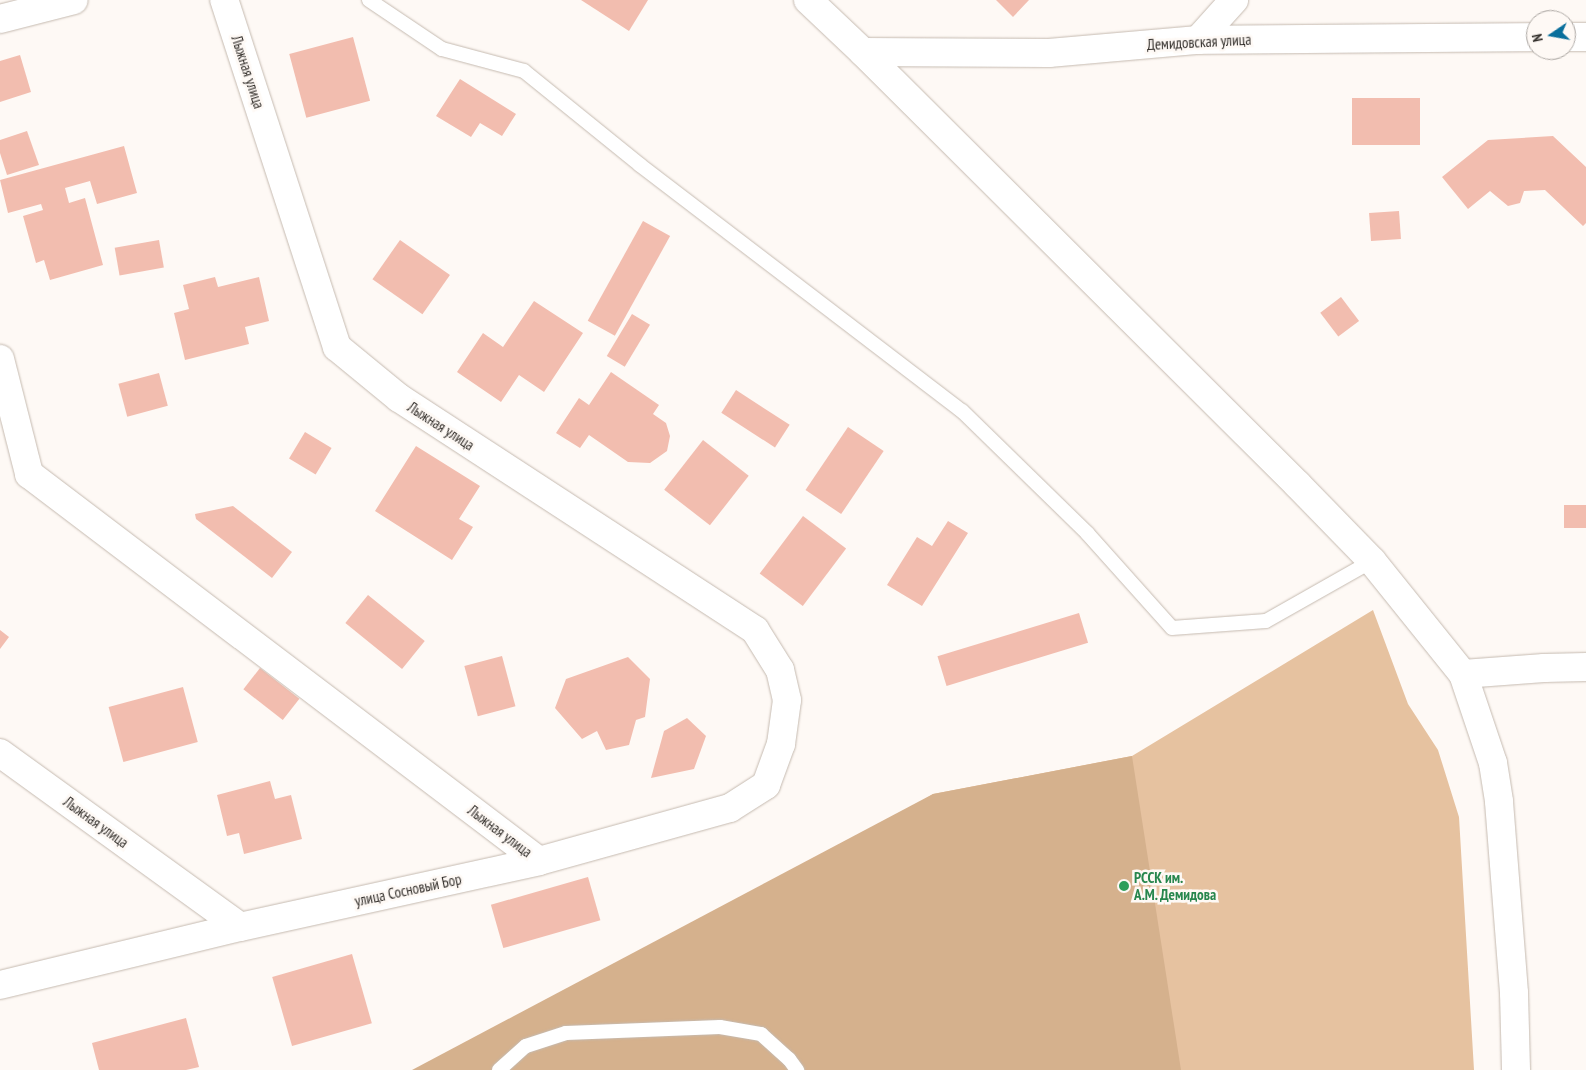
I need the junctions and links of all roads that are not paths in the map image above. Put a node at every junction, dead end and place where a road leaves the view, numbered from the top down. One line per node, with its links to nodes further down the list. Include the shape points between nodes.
1 (74, 0): 6 (street)
2 (224, 0): 14 (street, Лыжная улица, via 336,348 399,398 755,630 780,670 787,700)
3 (370, 0): 11 (lane, via 442,49 524,71 656,177 962,410 1087,533 1172,628 1266,621)
4 (808, 0): 9 (street)
5 (1234, 0): 8 (street)
6 (0, 19)
7 (1526, 37): 8 (street, Демидовская улица)
8 (1198, 40): 9 (street, Демидовская улица, via 1049,53)
9 (863, 52): 11 (street)
10 (0, 359): 16 (street, Лыжная улица, via 29,474)
11 (1372, 561): 13 (street)
12 (1586, 667): 13 (street)
13 (1464, 674): 21 (street, via 1493,764 1499,802 1514,993)
14 (781, 744): 16 (street, улица Сосновый Бор, via 766,785 730,808)
15 (0, 753): 17 (street, Лыжная улица)
16 (539, 861): 17 (street, улица Сосновый Бор)
17 (240, 927): 18 (street, улица Сосновый Бор)
18 (0, 985)
19 (499, 1070): 20 (lane, via 526,1046 566,1033 720,1027 761,1034)
20 (797, 1070)
21 (1516, 1070)

